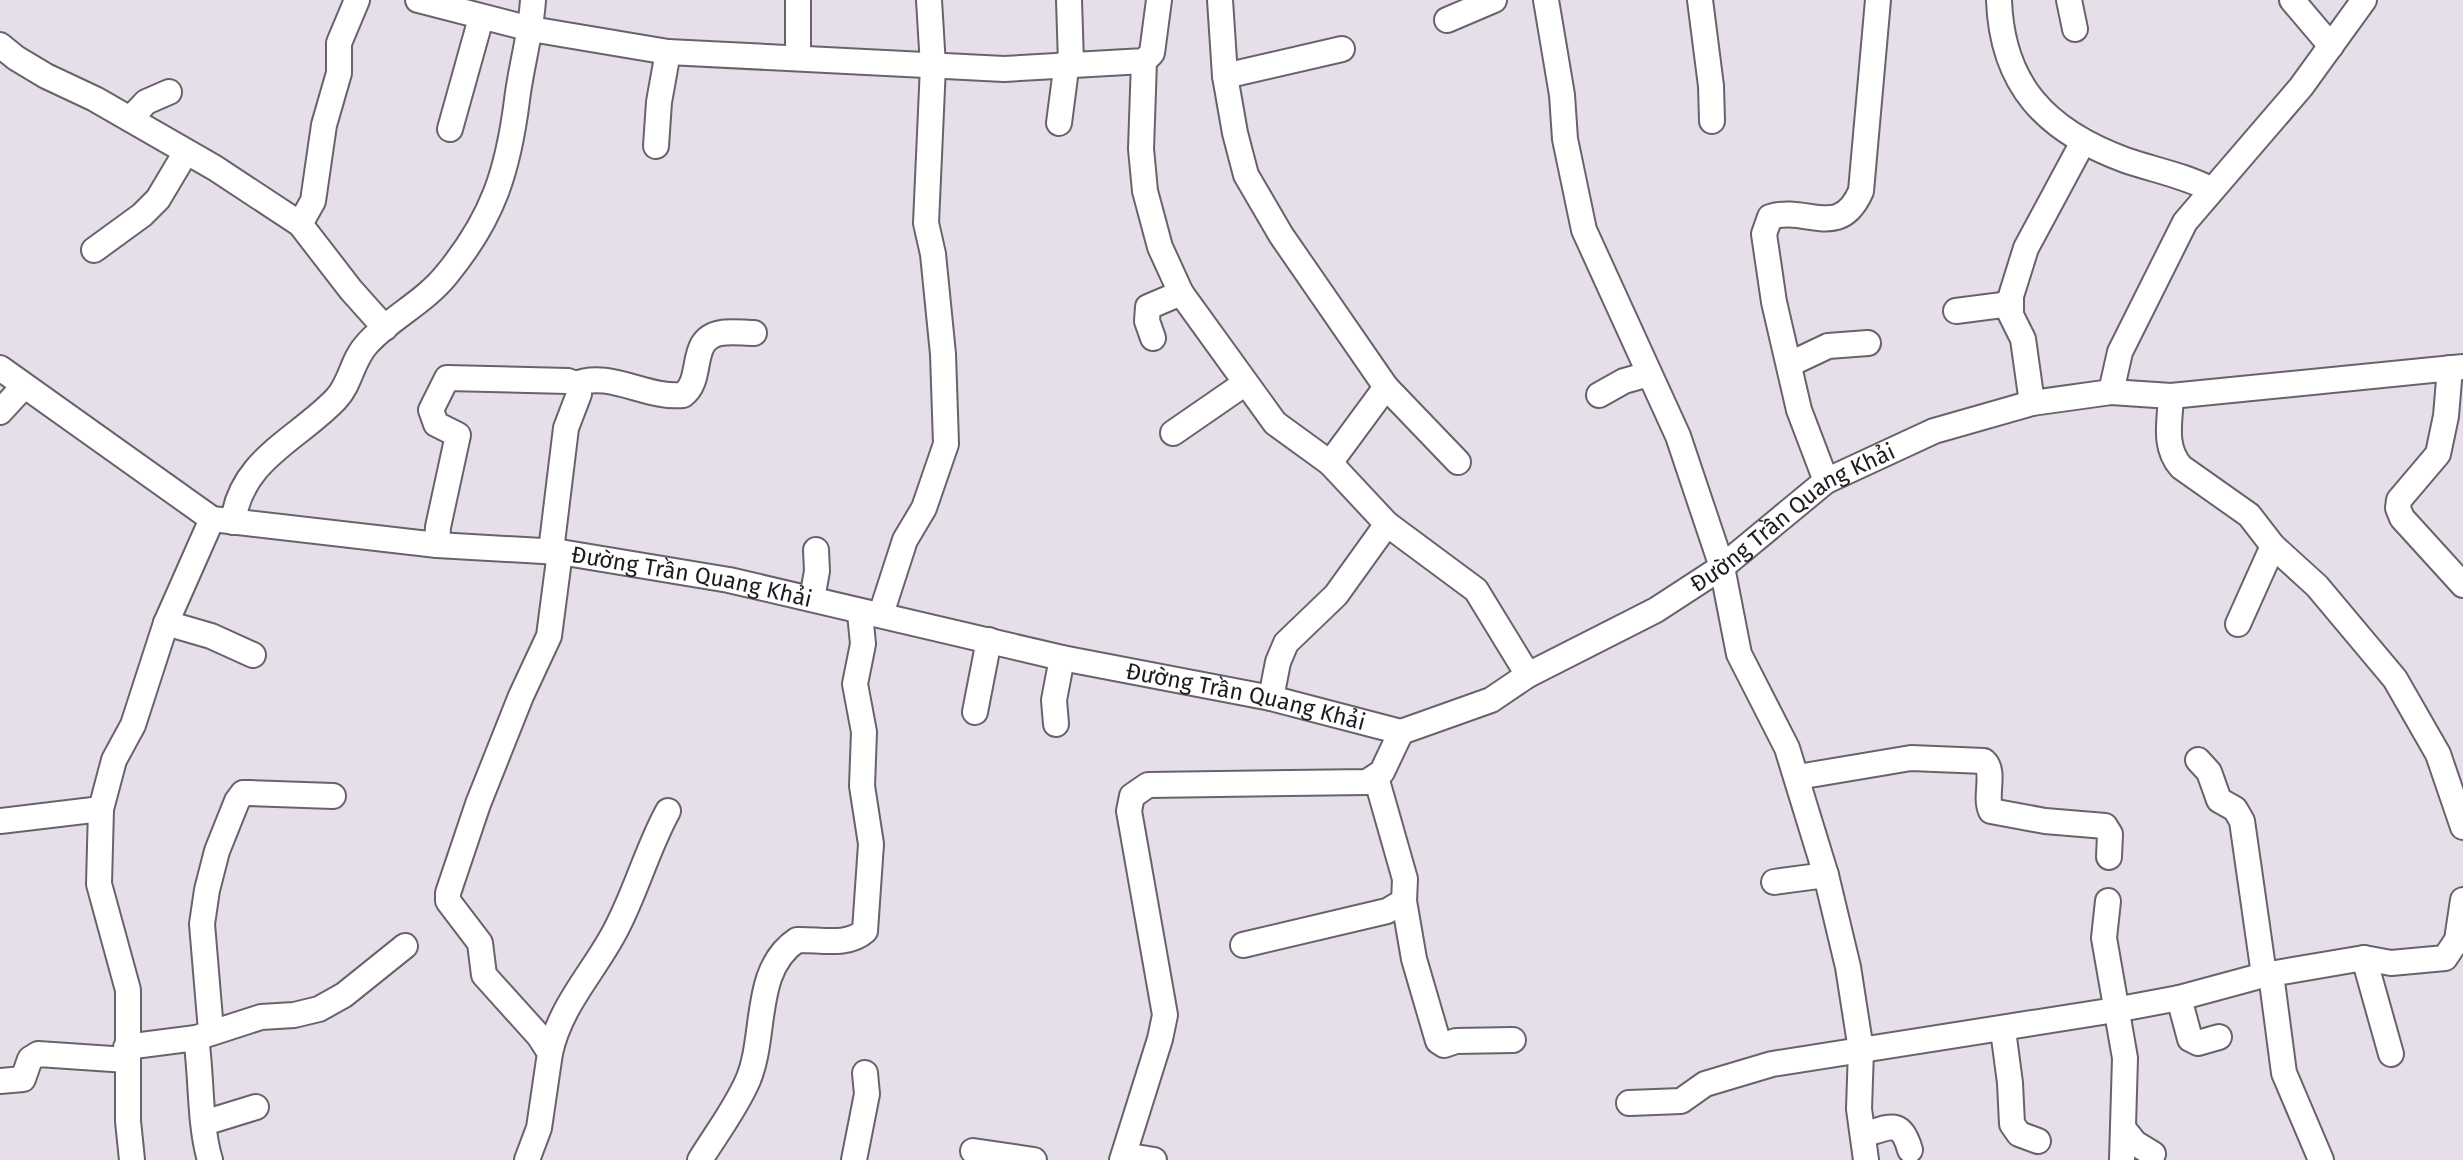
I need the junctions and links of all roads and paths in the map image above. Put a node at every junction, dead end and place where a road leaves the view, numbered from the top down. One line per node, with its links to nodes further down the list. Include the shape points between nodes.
1 (358, 0): 39 (street, via 340,43 339,73 324,125 313,201)
2 (418, 0): 17 (street)
3 (533, 0): 19 (street)
4 (798, 0): 25 (street)
5 (929, 0): 28 (street)
6 (1069, 0): 27 (street)
7 (1159, 0): 26 (street, via 1152,53)
8 (1220, 0): 29 (street)
9 (1494, 0): 18 (street)
10 (1546, 0): 51 (street, via 1565,139 1584,229)
11 (1700, 0): 32 (street)
12 (1878, 0): 48 (street, via 1864,166 1856,203 1830,220 1778,214 1765,225 1774,302)
13 (1999, 0): 35 (street, via 2003,46 2019,84 2041,110)
14 (2069, 0): 20 (street)
15 (2292, 0): 22 (street)
16 (2364, 0): 22 (street)
17 (481, 18): 19 (street); 34 (street)
18 (1447, 20)
19 (531, 29): 24 (street); 44 (street, via 508,158 491,210 446,276)
20 (2075, 29)
21 (0, 45): 31 (street, via 46,76)
22 (2331, 46): 38 (street, via 2252,148)
23 (1342, 49): 29 (street)
24 (668, 52): 25 (street); 36 (street)
25 (799, 58): 28 (street)
26 (1144, 61): 27 (street); 41 (street, via 1141,149 1145,191 1160,247)
27 (1067, 64): 28 (street, via 1047,69); 33 (street)
28 (933, 66): 74 (street, via 926,223 943,354 946,444 923,508)
29 (1225, 76): 55 (street, via 1240,159 1253,188)
30 (169, 92): 31 (street, via 152,98)
31 (130, 119): 37 (street)
32 (1712, 121)
33 (1059, 123)
34 (450, 129)
35 (2083, 142): 38 (street); 42 (street, via 2026,248)
36 (656, 146)
37 (186, 152): 39 (street); 40 (street, via 158,199)
38 (2210, 189): 56 (street, via 2185,222 2141,306 2120,352)
39 (300, 224): 44 (street)
40 (93, 250)
41 (1181, 293): 46 (street, via 1147,307); 52 (street)
42 (2010, 304): 43 (street); 59 (street, via 2023,339)
43 (1956, 311)
44 (386, 328): 65 (street, via 364,348 334,402 252,470 237,502)
45 (754, 333): 53 (street, via 718,333 708,339 698,352 695,382 683,395 662,395 591,378)
46 (1153, 338)
47 (1868, 343): 48 (street, via 1828,346)
48 (1790, 364): 64 (street, via 1799,410)
49 (2457, 367): 58 (street, Đường Trần Quang Khải); 72 (street, via 2438,454 2399,500 2398,508)
50 (0, 368): 54 (street, Đường Trần Quang Khải)
51 (1649, 374): 57 (street); 71 (street, via 1678,436)
52 (1244, 383): 61 (street); 63 (street, via 1275,423)
53 (576, 384): 67 (street, via 447,378 431,410 436,424 458,435); 70 (street, via 579,394 566,428)
54 (24, 386): 60 (street); 65 (street, Đường Trần Quang Khải)
55 (1386, 387): 62 (street); 63 (street)
56 (2111, 392): 58 (street, Đường Trần Quang Khải); 59 (street, Đường Trần Quang Khải)
57 (1599, 395)
58 (2171, 396): 68 (street, via 2168,443 2174,459 2249,515)
59 (2032, 403): 64 (street, Đường Trần Quang Khải, via 1934,431)
60 (0, 412)
61 (1173, 433)
62 (1458, 462)
63 (1330, 464): 66 (street)
64 (1826, 481): 71 (street, Đường Trần Quang Khải)
65 (222, 520): 67 (street, Đường Trần Quang Khải); 75 (street)
66 (1387, 524): 80 (street, via 1476,590); 81 (street, via 1336,595 1286,643)
67 (438, 545): 70 (street, Đường Trần Quang Khải)
68 (2273, 547): 76 (street); 92 (street, via 2317,586 2395,679 2438,754)
69 (816, 550): 73 (street)
70 (556, 552): 73 (street, Đường Trần Quang Khải, via 729,580); 112 (street, via 549,636 487,780 448,893 448,901 480,943 484,975)
71 (1721, 567): 80 (street, Đường Trần Quang Khải, via 1656,610); 87 (street, via 1739,654)
72 (2463, 586)
73 (812, 599): 74 (street, Đường Trần Quang Khải)
74 (871, 614): 77 (street, Đường Trần Quang Khải); 129 (street, via 855,684 864,732 862,786 870,844 865,932 841,941 797,940 776,958 749,1078)
75 (166, 623): 78 (street); 89 (street, via 133,725 114,760)
76 (2238, 624)
77 (989, 640): 79 (street, Đường Trần Quang Khải); 82 (street)
78 (253, 655)
79 (1062, 658): 81 (street, Đường Trần Quang Khải); 83 (street, via 1054,700)
80 (1528, 676): 84 (street, Đường Trần Quang Khải, via 1491,700)
81 (1272, 698): 84 (street, Đường Trần Quang Khải)
82 (975, 712)
83 (1056, 724)
84 (1401, 732): 86 (street)
85 (2198, 760): 103 (street, via 2209,772 2219,800 2235,809 2242,821)
86 (1377, 777): 97 (street, via 1405,879); 125 (street, via 1367,782 1148,785 1132,796 1129,811 1165,1015)
87 (1798, 777): 93 (street, via 1911,758 1984,761 1989,768 1991,811 2105,826 2110,834); 94 (street)
88 (333, 796): 107 (street, via 243,793 237,801 211,872 202,924)
89 (102, 809): 91 (street); 111 (street, via 99,884 128,990)
90 (668, 811): 112 (street, via 614,933 560,1017)
91 (0, 821)
92 (2463, 827)
93 (2109, 857)
94 (1826, 875): 95 (street); 110 (street, via 1848,967)
95 (1774, 882)
96 (2463, 900): 102 (street)
97 (1404, 901): 99 (street, via 1387,911); 109 (street, via 1414,959 1438,1041 1444,1045)
98 (2108, 901): 105 (street, via 2103,931)
99 (1243, 945)
100 (405, 946): 107 (street, via 320,1009 261,1017)
101 (2364, 958): 102 (street, via 2391,963); 103 (street); 113 (street)
102 (2458, 959)
103 (2268, 975): 104 (street); 135 (street, via 2284,1073)
104 (2179, 998): 105 (street); 108 (street, via 2190,1039 2199,1043)
105 (2115, 1010): 106 (street); 119 (street, via 2125,1058)
106 (2003, 1030): 110 (street); 121 (street, via 2012,1124 2019,1134)
107 (204, 1034): 111 (street); 118 (street)
108 (2219, 1037)
109 (1513, 1040)
110 (1861, 1050): 116 (street, via 1764,1066 1705,1084 1681,1101); 120 (street)
111 (127, 1053): 115 (street, via 38,1054 30,1059 23,1079); 126 (street)
112 (550, 1053): 128 (street, via 539,1128)
113 (2391, 1054)
114 (865, 1073): 130 (street, via 867,1094)
115 (0, 1081)
116 (1629, 1102)
117 (256, 1107): 118 (street)
118 (204, 1122): 127 (street)
119 (2123, 1128): 124 (street); 134 (street)
120 (1863, 1135): 122 (street, via 1899,1128); 133 (street)
121 (2038, 1141)
122 (1910, 1150)
123 (973, 1151): 131 (street)
124 (2152, 1154)
125 (1123, 1157): 132 (street)
126 (132, 1160)
127 (210, 1160)
128 (527, 1160)
129 (700, 1160)
130 (854, 1160)
131 (1034, 1160)
132 (1154, 1160)
133 (1866, 1160)
134 (2122, 1160)
135 (2321, 1160)

